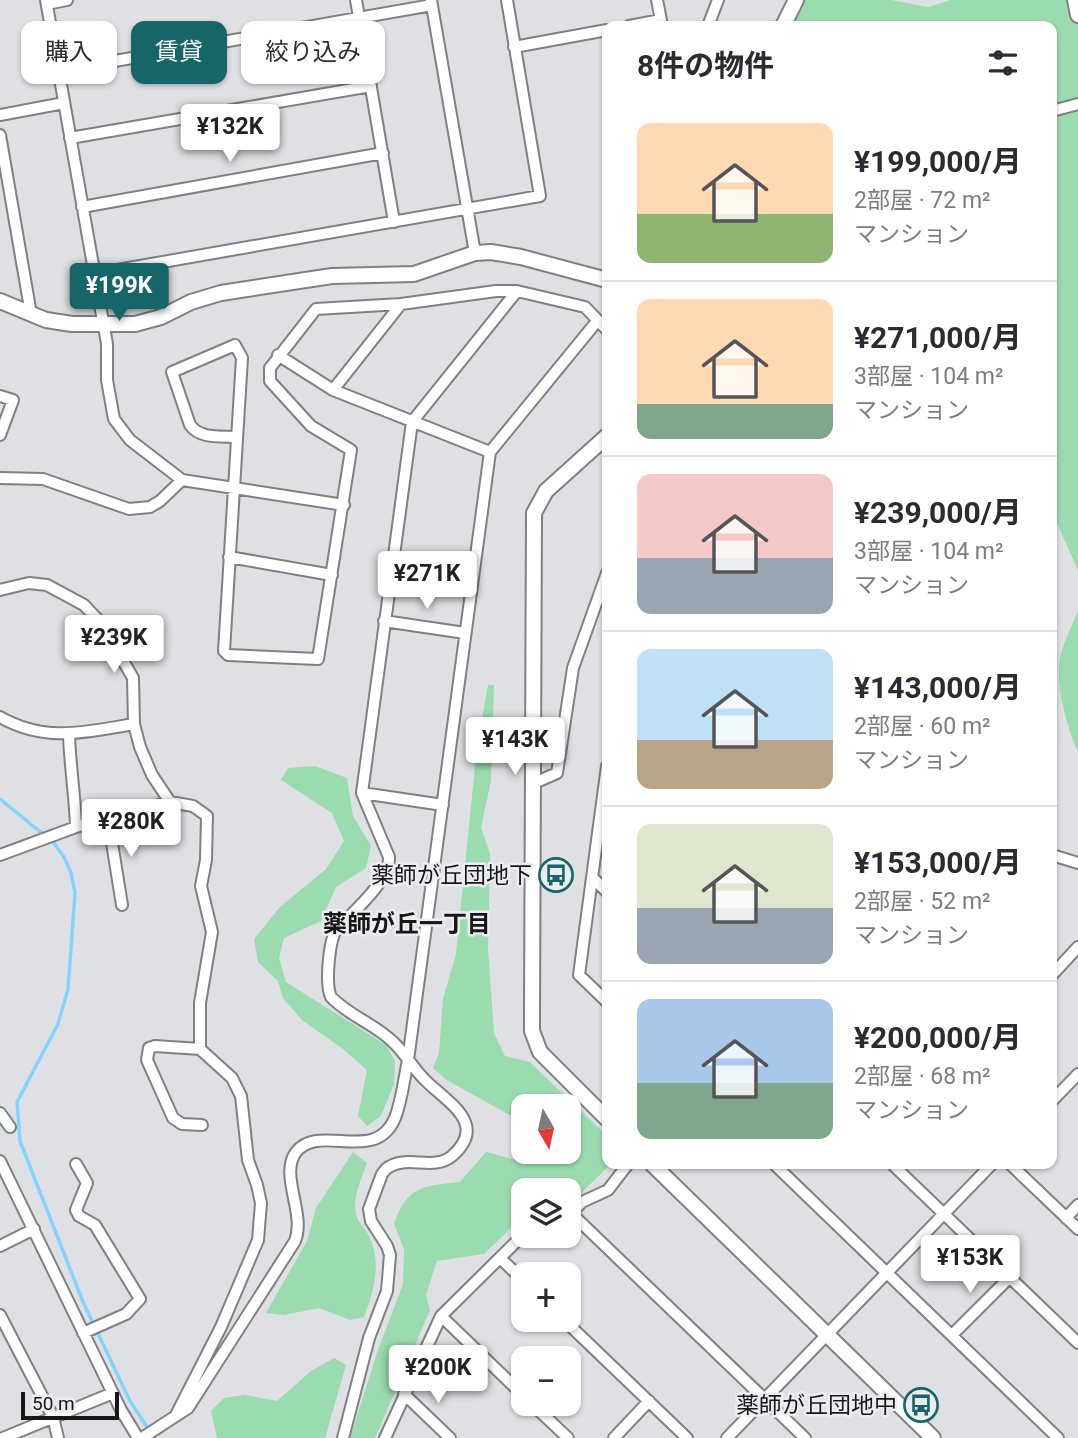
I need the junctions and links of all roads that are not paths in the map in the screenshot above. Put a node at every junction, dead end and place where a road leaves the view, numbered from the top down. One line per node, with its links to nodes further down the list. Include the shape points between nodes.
1 (67, 0): 8 (street)
2 (356, 0): 11 (street)
3 (507, 0): 17 (street)
4 (657, 0): 13 (street, via 661,20)
5 (718, 0): 14 (street)
6 (796, 0): 15 (street)
7 (1075, 0): 10 (street)
8 (46, 2): 12 (street)
9 (431, 3): 11 (street); 29 (street)
10 (1078, 15)
11 (359, 18): 18 (street); 20 (street)
12 (49, 21)
13 (656, 21)
14 (710, 21)
15 (786, 21)
16 (602, 31): 17 (street)
17 (514, 47): 29 (street, via 540,196)
18 (117, 61)
19 (60, 84): 21 (street)
20 (371, 86): 26 (street); 27 (street)
21 (64, 103): 24 (street); 26 (street)
22 (1078, 103): 23 (street)
23 (1057, 109)
24 (0, 115)
25 (0, 135): 37 (street)
26 (70, 138): 28 (street)
27 (383, 153): 28 (street); 30 (street)
28 (82, 207): 32 (street)
29 (467, 209): 30 (street); 31 (street)
30 (394, 222): 32 (street)
31 (475, 253): 33 (street, via 522,257); 39 (street, via 414,274 332,276 221,293 135,324)
32 (94, 274): 39 (street)
33 (602, 279)
34 (517, 291): 36 (street); 38 (street, via 585,307); 44 (street)
35 (0, 302): 37 (street)
36 (401, 304): 41 (street, via 316,309); 42 (street)
37 (31, 314): 39 (street, via 72,324)
38 (598, 320): 40 (street); 48 (street)
39 (103, 324): 50 (street, via 114,419 130,440)
40 (602, 324)
41 (278, 355): 42 (street); 52 (street, via 270,368 270,381 311,426 352,450)
42 (333, 390): 44 (street)
43 (0, 396): 45 (street, via 13,400)
44 (412, 422): 48 (street); 57 (street)
45 (0, 435)
46 (237, 437): 46 (street, via 194,431 172,372 235,345 242,358); 51 (street)
47 (602, 441): 62 (street, via 546,491 534,513)
48 (490, 452): 58 (street)
49 (0, 478): 50 (street, via 43,479 129,509 150,507)
50 (181, 480): 51 (street)
51 (234, 489): 52 (street); 53 (street)
52 (344, 505): 54 (street)
53 (229, 557): 54 (street); 54 (street, via 224,651 228,655 318,659)
54 (332, 575)
55 (602, 587): 62 (street, via 573,668 557,773)
56 (0, 590): 60 (street, via 37,582 91,611 133,678)
57 (384, 621): 58 (street); 63 (street)
58 (465, 633): 65 (street)
59 (0, 717): 61 (street, via 25,729)
60 (134, 724): 61 (street); 64 (street, via 147,765)
61 (69, 735): 68 (street)
62 (532, 784): 83 (street, via 532,1031 540,1052)
63 (362, 793): 65 (street); 79 (street, via 389,864 384,877 333,935 329,992 335,1002 393,1041)
64 (170, 802): 67 (street); 78 (street, via 193,806 207,816 201,886 212,932 201,1003)
65 (443, 805): 79 (street)
66 (602, 811): 72 (street)
67 (108, 818): 68 (street); 74 (street)
68 (76, 827): 69 (street)
69 (0, 855)
70 (1057, 857): 71 (street)
71 (1078, 863)
72 (593, 878): 73 (street); 77 (street, via 579,975)
73 (602, 887)
74 (122, 905)
75 (1077, 949): 76 (street)
76 (1057, 970)
77 (602, 997)
78 (200, 1049): 84 (street, via 155,1046 147,1055 173,1118 182,1124); 119 (street, via 232,1078 241,1096 248,1160 261,1203 258,1240)
79 (408, 1060): 119 (street, via 395,1117 386,1132 363,1142 312,1142 296,1152 290,1170 299,1221 295,1241 188,1408); 125 (street, via 459,1110 466,1132 458,1151 447,1160 395,1163 380,1177 369,1213 390,1255 387,1292 369,1338)
80 (1078, 1073): 81 (street)
81 (1057, 1096)
82 (0, 1113): 85 (street)
83 (602, 1114)
84 (202, 1125)
85 (10, 1127)
86 (0, 1161): 99 (street)
87 (76, 1164): 109 (street, via 87,1183 76,1210 95,1225 140,1300 126,1314)
88 (624, 1169): 94 (street, via 608,1190)
89 (657, 1169): 112 (street)
90 (779, 1169): 105 (street)
91 (897, 1169): 96 (street)
92 (987, 1169): 96 (street)
93 (1015, 1169): 97 (street)
94 (581, 1203)
95 (1078, 1205): 97 (street)
96 (943, 1213): 105 (street); 106 (street)
97 (1066, 1218): 100 (street)
98 (581, 1224): 117 (street)
99 (34, 1229): 101 (street); 109 (street)
100 (1078, 1229)
101 (0, 1246)
102 (511, 1248): 103 (street)
103 (500, 1259): 104 (street); 108 (street)
104 (511, 1269)
105 (887, 1273): 111 (street); 112 (street)
106 (1010, 1277): 111 (street); 113 (street)
107 (0, 1315): 121 (street)
108 (441, 1316): 114 (street); 116 (street)
109 (85, 1331): 115 (street)
110 (577, 1332): 118 (street)
111 (952, 1335): 134 (street)
112 (827, 1336): 117 (street); 133 (street)
113 (1078, 1343)
114 (511, 1383)
115 (113, 1393): 121 (street); 122 (street)
116 (404, 1394): 126 (street); 127 (street)
117 (765, 1399): 131 (street); 132 (street)
118 (649, 1401): 129 (street); 130 (street)
119 (176, 1415): 122 (street)
120 (545, 1416): 128 (street)
121 (53, 1417): 123 (street); 124 (street)
122 (141, 1437)
123 (3, 1438)
124 (58, 1438)
125 (343, 1438)
126 (384, 1438)
127 (450, 1438)
128 (568, 1438)
129 (614, 1438)
130 (687, 1438)
131 (727, 1438)
132 (805, 1438)
133 (933, 1438)
134 (1058, 1438)

